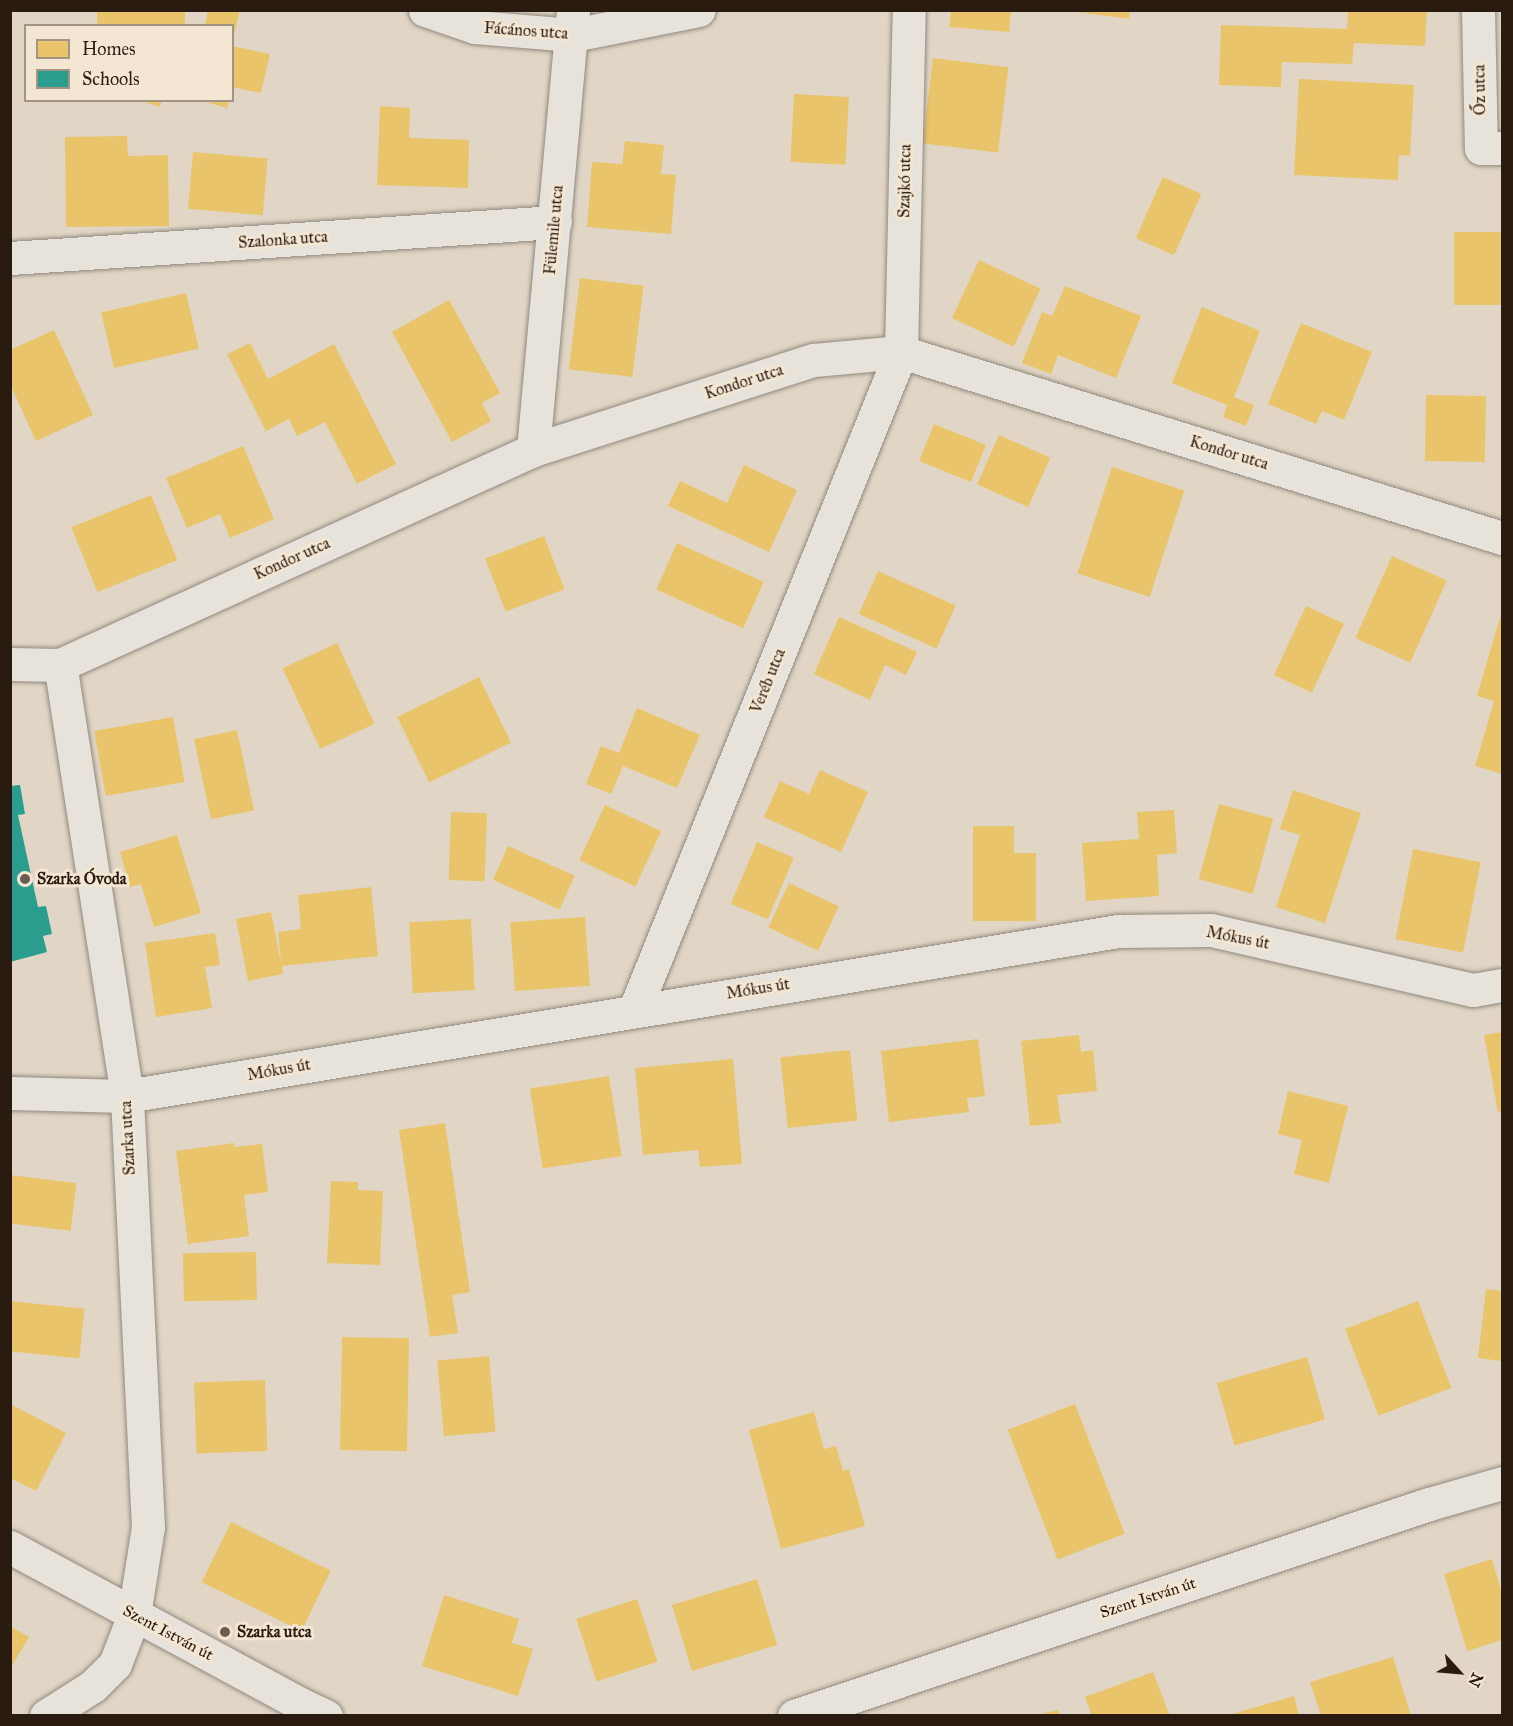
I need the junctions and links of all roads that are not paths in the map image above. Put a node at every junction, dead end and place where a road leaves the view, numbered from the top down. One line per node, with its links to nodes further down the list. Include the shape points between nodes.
1 (425, 10): 5 (street, Fácános utca, via 475,27)
2 (699, 10): 5 (street, Fácános utca)
3 (909, 10): 9 (street, Szajkó utca)
4 (1478, 10): 6 (street, Őz utca, via 1481,148)
5 (573, 23): 7 (street, Fülemile utca)
6 (1503, 148)
7 (555, 222): 8 (street, Szalonka utca); 10 (street, Fülemile utca)
8 (10, 258)
9 (901, 352): 10 (street, Kondor utca, via 814,360); 11 (street, Kondor utca); 15 (street, Veréb utca)
10 (533, 450): 13 (street, Kondor utca)
11 (1503, 538)
12 (10, 664): 13 (street, Kondor utca)
13 (60, 665): 17 (street, Szarka utca)
14 (1503, 985): 15 (street, Mókus út, via 1473,990 1211,930 1118,931)
15 (635, 1009): 17 (street, Mókus út)
16 (10, 1093): 17 (street, Mókus út)
17 (126, 1096): 20 (street, Szarka utca, via 148,1527)
18 (1503, 1483): 23 (street, Szent István út, via 1429,1504)
19 (10, 1547): 20 (street, Szent István út)
20 (134, 1615): 21 (street, Szarka utca, via 115,1664 93,1686); 22 (street, Szent István út)
21 (46, 1716)
22 (326, 1716)
23 (794, 1716)

